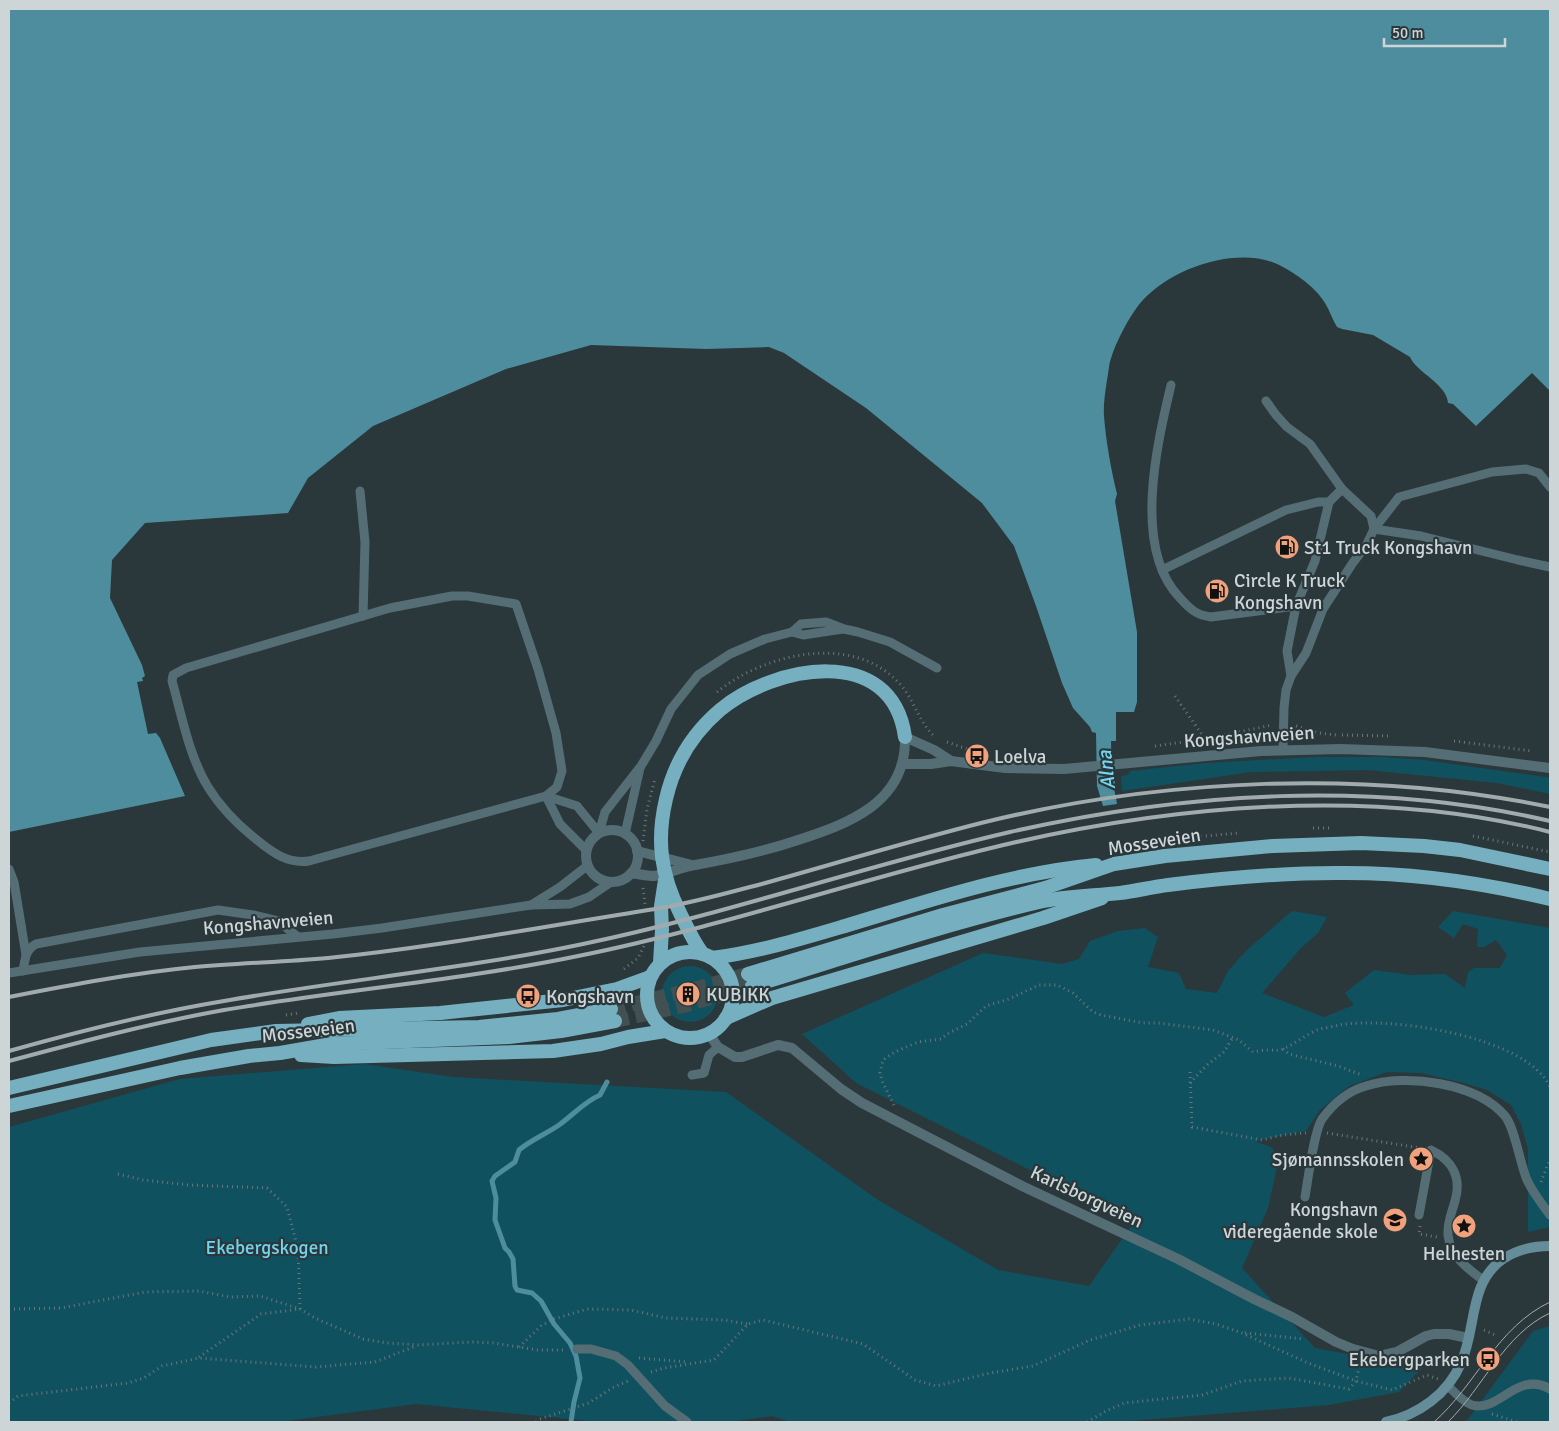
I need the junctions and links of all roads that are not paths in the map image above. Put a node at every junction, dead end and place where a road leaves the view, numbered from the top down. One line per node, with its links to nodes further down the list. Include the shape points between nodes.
1 (1171, 385): 9 (lane, via 1157,445 1153,508 1153,536)
2 (1266, 401): 4 (lane, via 1287,427 1310,444)
3 (1550, 487): 7 (lane, via 1539,473 1526,469 1492,472 1399,497)
4 (1342, 490): 6 (lane); 7 (lane, via 1371,516)
5 (360, 491): 11 (lane, via 365,542)
6 (1329, 502): 9 (lane, via 1286,510); 10 (lane, via 1315,561)
7 (1374, 529): 8 (lane, via 1421,536); 13 (lane, via 1323,609 1306,653)
8 (1550, 567)
9 (1162, 570): 10 (lane, via 1175,594 1201,616)
10 (1296, 606): 13 (lane, via 1287,651)
11 (363, 616): 20 (lane, via 452,596 516,604 556,734 562,770 557,787); 20 (lane, via 186,668 173,675 192,750 207,786 238,825 271,852 298,862)
12 (937, 668): 18 (lane, via 876,637 826,622 802,624 792,632 747,646 698,675 671,709)
13 (1291, 676): 15 (lane, via 1286,690)
14 (905, 737): 16 (street, Kongshavnveien); 17 (street); 31 (highway, via 889,699 869,681 854,675 835,671 789,675 740,696 699,731 678,763 662,820)
15 (1283, 750): 16 (street, Kongshavnveien, via 1034,770); 19 (street, Kongshavnveien, via 1425,752)
16 (951, 761): 17 (street, Kongshavnveien)
17 (902, 764): 26 (street, via 892,786 881,799 846,822 756,853)
18 (641, 766): 21 (lane, via 605,812); 22 (lane)
19 (1550, 768)
20 (546, 796): 21 (lane, via 577,806); 24 (lane, via 560,824)
21 (599, 833): 22 (street, via 617,830); 24 (street)
22 (625, 834): 23 (street)
23 (640, 848): 26 (street); 30 (street)
24 (586, 850): 27 (street)
25 (1114, 864): 29 (highway, Mosseveien, via 1221,850 1361,843 1460,850); 33 (highway, Mosseveien, via 1045,888 960,910 750,980 1015,908 1066,897); 37 (highway, via 1018,876 783,945 752,952)
26 (693, 865): 30 (street, via 654,876)
27 (587, 866): 32 (street, via 597,878); 35 (lane, Kongshavnveien)
28 (9, 869): 38 (lane)
29 (1550, 869)
30 (631, 873): 32 (street)
31 (665, 879): 37 (highway, via 675,904); 39 (highway)
32 (611, 882): 35 (lane, Kongshavnveien, via 595,894 570,904)
33 (1120, 893): 34 (highway, Mosseveien, via 1214,880 1336,873 1458,880); 43 (highway, via 772,998)
34 (1550, 899)
35 (531, 905): 36 (lane, Kongshavnveien, via 382,928)
36 (298, 937): 38 (lane, via 278,921 218,910 36,944); 40 (lane, Kongshavnveien, via 140,952)
37 (704, 954): 39 (highway, via 680,952); 43 (highway, via 721,965 732,985 731,1007)
38 (26, 955): 40 (lane)
39 (660, 961): 42 (highway)
40 (23, 971): 41 (lane, Kongshavnveien)
41 (9, 973)
42 (650, 977): 44 (highway, via 616,989 562,1000 440,1013 339,1018); 45 (highway, via 646,992 648,1007 654,1021)
43 (726, 1018): 46 (highway)
44 (276, 1030): 48 (highway, Mosseveien, via 479,1027 613,1015 534,1035 332,1044); 50 (highway, Mosseveien, via 211,1040)
45 (666, 1031): 46 (highway, via 682,1038); 48 (highway, via 553,1051 334,1057)
46 (709, 1034): 47 (street)
47 (718, 1047): 49 (lane, via 709,1055 704,1073); 57 (street, Karlsborgveien, via 729,1055 742,1057 792,1048 856,1100 1022,1186 1178,1259 1336,1342 1380,1356 1397,1352 1434,1334)
48 (280, 1053): 51 (highway, Mosseveien, via 180,1068)
49 (692, 1075)
50 (9, 1088)
51 (9, 1106)
52 (1305, 1197): 53 (lane, via 1320,1122 1333,1105 1366,1086 1420,1081 1454,1088 1486,1101 1506,1118 1527,1180)
53 (1550, 1215)
54 (1419, 1219): 56 (lane, via 1431,1150 1451,1164 1455,1175 1457,1196 1448,1228 1450,1244 1458,1259)
55 (1550, 1246): 56 (main road, via 1514,1252 1494,1266)
56 (1483, 1280): 57 (main road)
57 (1468, 1338): 59 (main road, via 1462,1362)
58 (574, 1350): 61 (lane, via 591,1349 616,1356 665,1406)
59 (1447, 1386): 60 (lane, via 1466,1402 1479,1406 1529,1384); 62 (main road, via 1420,1409)
60 (1550, 1389)
61 (687, 1422)
62 (1386, 1422)

